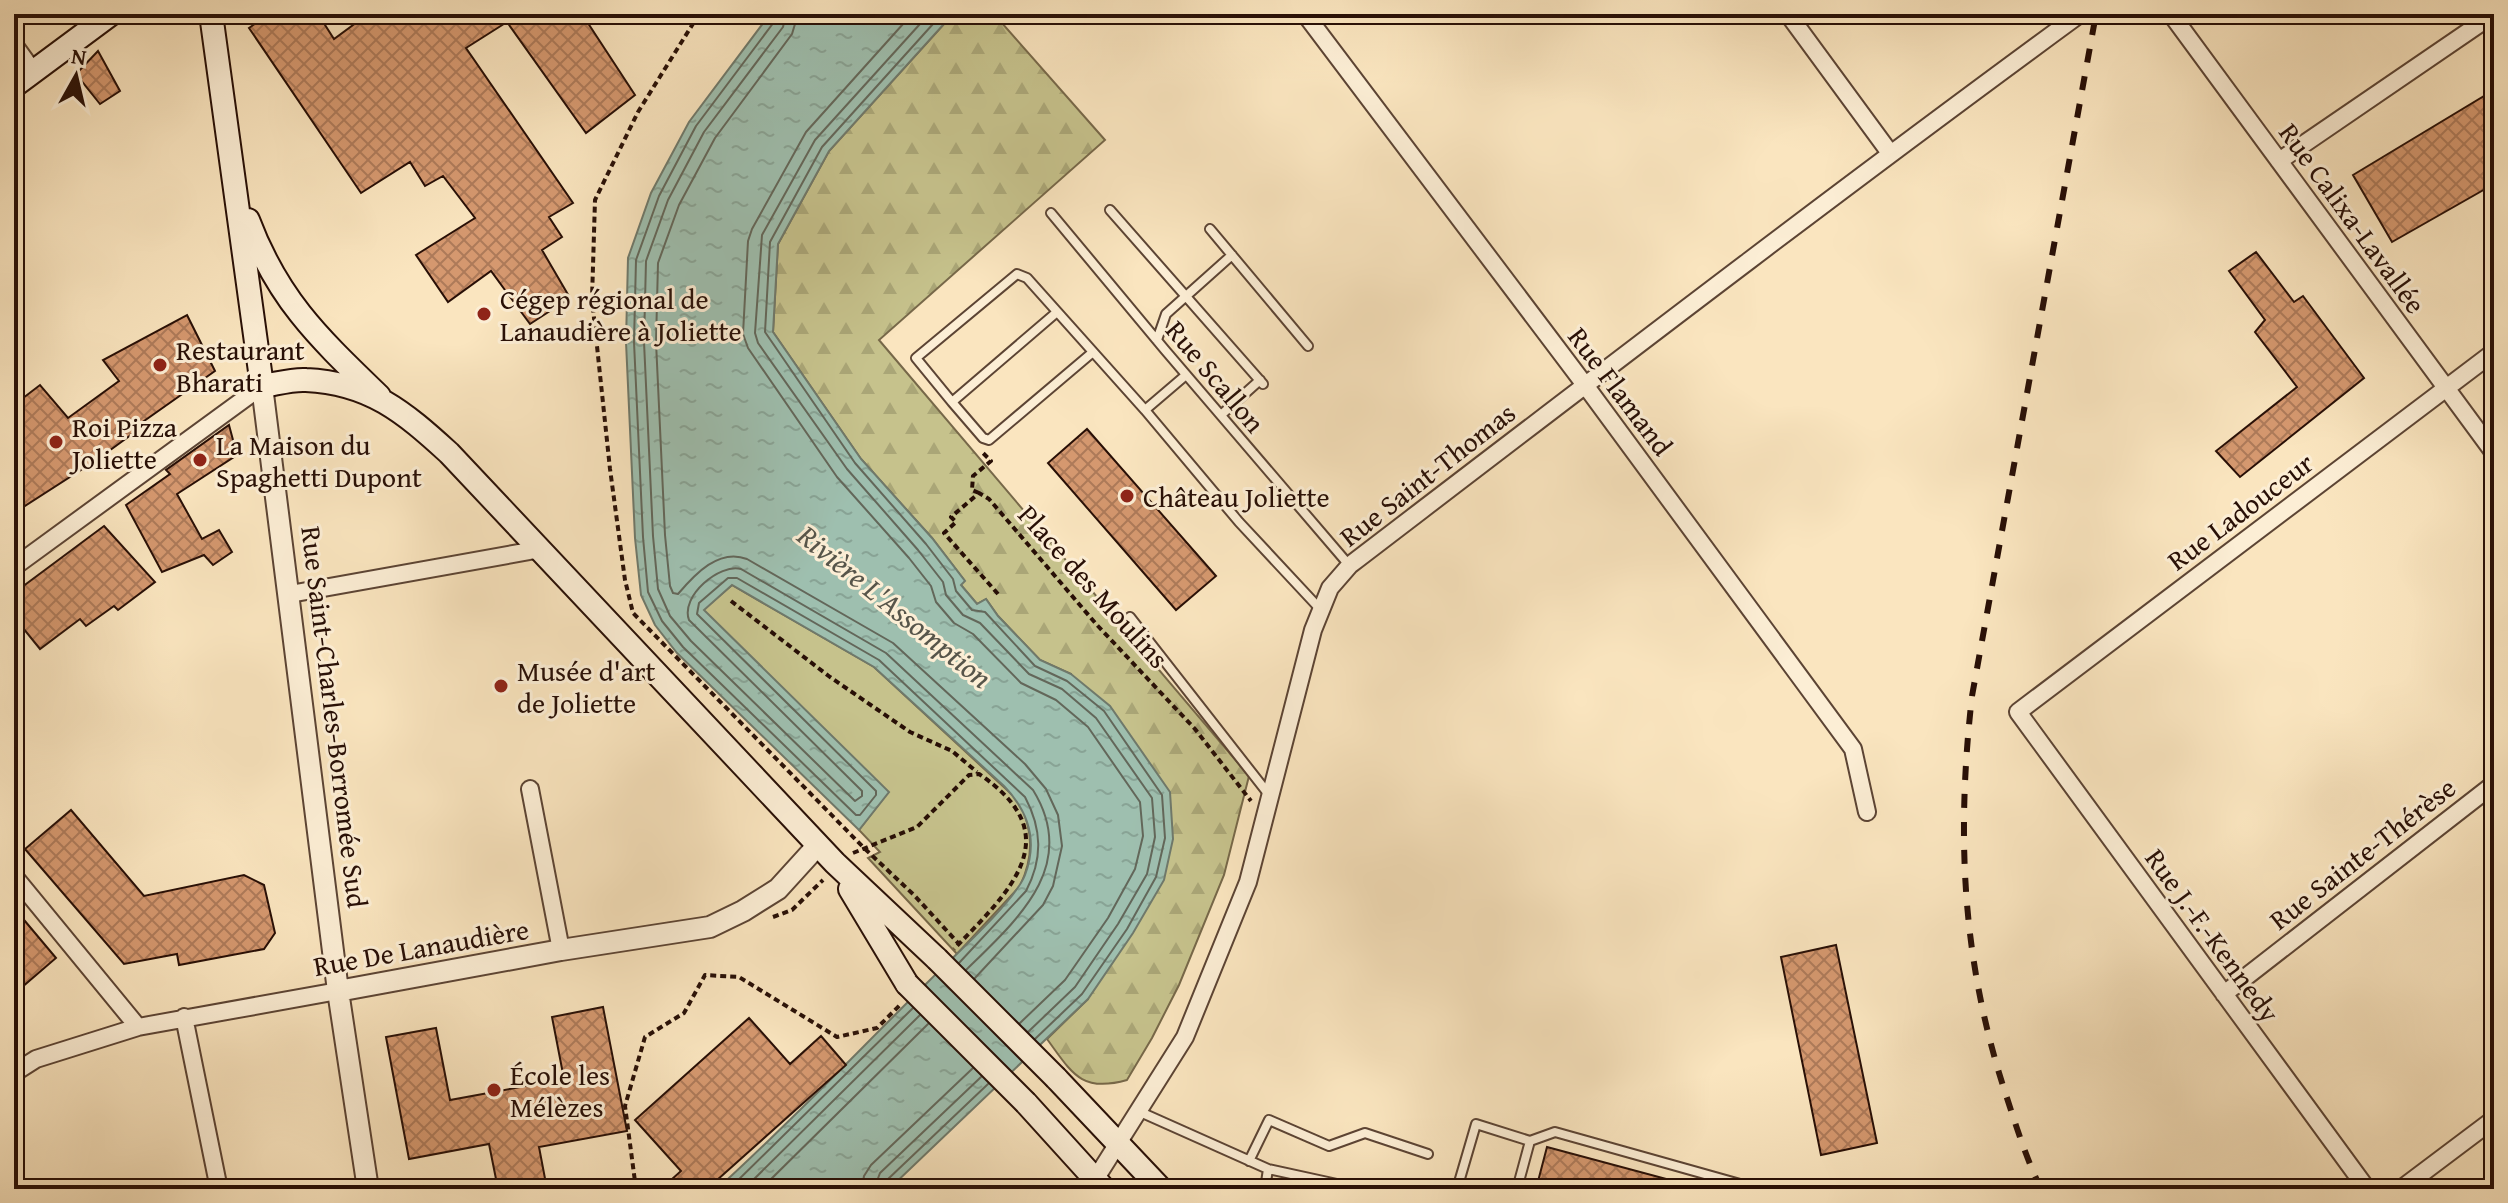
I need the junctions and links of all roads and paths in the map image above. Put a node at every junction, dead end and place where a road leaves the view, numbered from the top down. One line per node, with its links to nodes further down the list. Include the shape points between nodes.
1 (111, 14): 10 (main road)
2 (211, 14): 13 (main road, Rue Saint-Charles-Borromée Sud)
3 (699, 14): 51 (path, via 638,112 595,200 592,299 625,580 633,613)
4 (1305, 14): 25 (street, Rue Flamand)
5 (1788, 14): 11 (street)
6 (2080, 14): 11 (street, Rue Saint-Thomas)
7 (2171, 14): 12 (street, Rue Calixa-Lavallée)
8 (2494, 14): 12 (street)
9 (14, 48): 10 (street)
10 (23, 80)
11 (1890, 153): 25 (street, Rue Saint-Thomas)
12 (2279, 161): 27 (street, Rue Calixa-Lavallée)
13 (234, 181): 26 (main road, Rue Saint-Charles-Borromée Sud); 28 (main road, via 256,241 289,301)
14 (1110, 210): 18 (lane)
15 (1051, 213): 20 (lane, Rue Scallon)
16 (1210, 229): 17 (lane)
17 (1232, 255): 18 (lane); 21 (lane)
18 (1187, 294): 20 (lane, via 1166,314); 31 (lane, via 1262,382)
19 (1057, 312): 22 (lane); 29 (lane); 29 (lane, via 1017,274 916,358)
20 (1157, 340): 24 (lane, Rue Scallon)
21 (1308, 346)
22 (1093, 352): 30 (lane); 32 (lane)
23 (2494, 352): 27 (street, Rue Ladouceur)
24 (1186, 375): 30 (lane); 31 (lane, Rue Scallon)
25 (1585, 385): 36 (street, Rue Saint-Thomas); 48 (street, Rue Flamand, via 1853,749)
26 (262, 386): 28 (main road, via 303,380 338,384); 37 (street); 38 (street, Rue Saint-Charles-Borromée Sud)
27 (2446, 388): 33 (street, Rue Calixa-Lavallée); 43 (street, Rue Ladouceur)
28 (382, 399): 35 (main road, via 449,453)
29 (952, 402): 32 (lane)
30 (1145, 410): 41 (lane)
31 (1221, 415): 36 (lane, Rue Scallon)
32 (989, 440): 34 (path, via 979,448 991,461 973,476 972,490)
33 (2494, 453)
34 (979, 493): 39 (path, via 951,517 956,522 944,533); 49 (path, Place des Moulins, via 1195,729)
35 (541, 549): 38 (street); 50 (main road)
36 (1350, 565): 41 (street, Rue Saint-Thomas, via 1330,588)
37 (14, 567)
38 (290, 594): 58 (street, Rue Saint-Charles-Borromée Sud)
39 (998, 594)
40 (731, 601): 44 (path, via 852,693 910,732 952,751)
41 (1321, 611): 47 (street, Rue Saint-Thomas)
42 (1130, 617): 47 (lane)
43 (2018, 712): 59 (street, Rue J.-F.-Kennedy)
44 (979, 774): 51 (path, via 969,775 917,827); 54 (path, via 1015,807 1026,842 1024,862 1007,893)
45 (2494, 784): 59 (street, Rue Sainte-Thérèse)
46 (530, 789): 55 (street)
47 (1270, 796): 49 (street, Rue Saint-Thomas)
48 (1867, 812)
49 (1264, 819): 63 (street, Rue Saint-Thomas, via 1248,882 1185,1037)
50 (818, 845): 52 (main road); 55 (street, Rue De Lanaudière, via 778,889 718,923)
51 (863, 847): 54 (path)
52 (835, 863): 56 (main road); 57 (main road)
53 (14, 876): 61 (street)
54 (959, 944): 56 (path)
55 (561, 950): 58 (street, Rue De Lanaudière)
56 (943, 957): 66 (main road, bridge)
57 (908, 990): 70 (main road, bridge, via 1026,1103); 73 (path, via 877,1028 837,1037 739,977 705,975 684,1013 645,1037 625,1106)
58 (338, 991): 60 (street, Rue De Lanaudière); 72 (street, Rue Saint-Charles-Borromée Sud)
59 (2224, 994): 80 (street, Rue J.-F.-Kennedy)
60 (184, 1017): 61 (street, Rue De Lanaudière); 71 (street)
61 (138, 1027): 62 (street, Rue De Lanaudière, via 36,1059)
62 (14, 1073)
63 (1138, 1110): 66 (street, Rue Saint-Thomas); 68 (lane)
64 (2494, 1119): 81 (street)
65 (1530, 1141): 77 (lane, via 1476,1124); 78 (lane); 79 (lane, via 1555,1132)
66 (1117, 1142): 70 (street, Rue Saint-Thomas); 74 (main road)
67 (1428, 1154): 68 (lane, via 1365,1133 1329,1146 1269,1120)
68 (1249, 1161): 69 (lane)
69 (1268, 1169): 75 (lane); 76 (lane)
70 (1096, 1186)
71 (219, 1189)
72 (368, 1189)
73 (636, 1189)
74 (1161, 1189)
75 (1265, 1189)
76 (1360, 1189)
77 (1457, 1189)
78 (1517, 1189)
79 (1758, 1189)
80 (2367, 1189)
81 (2401, 1189)

